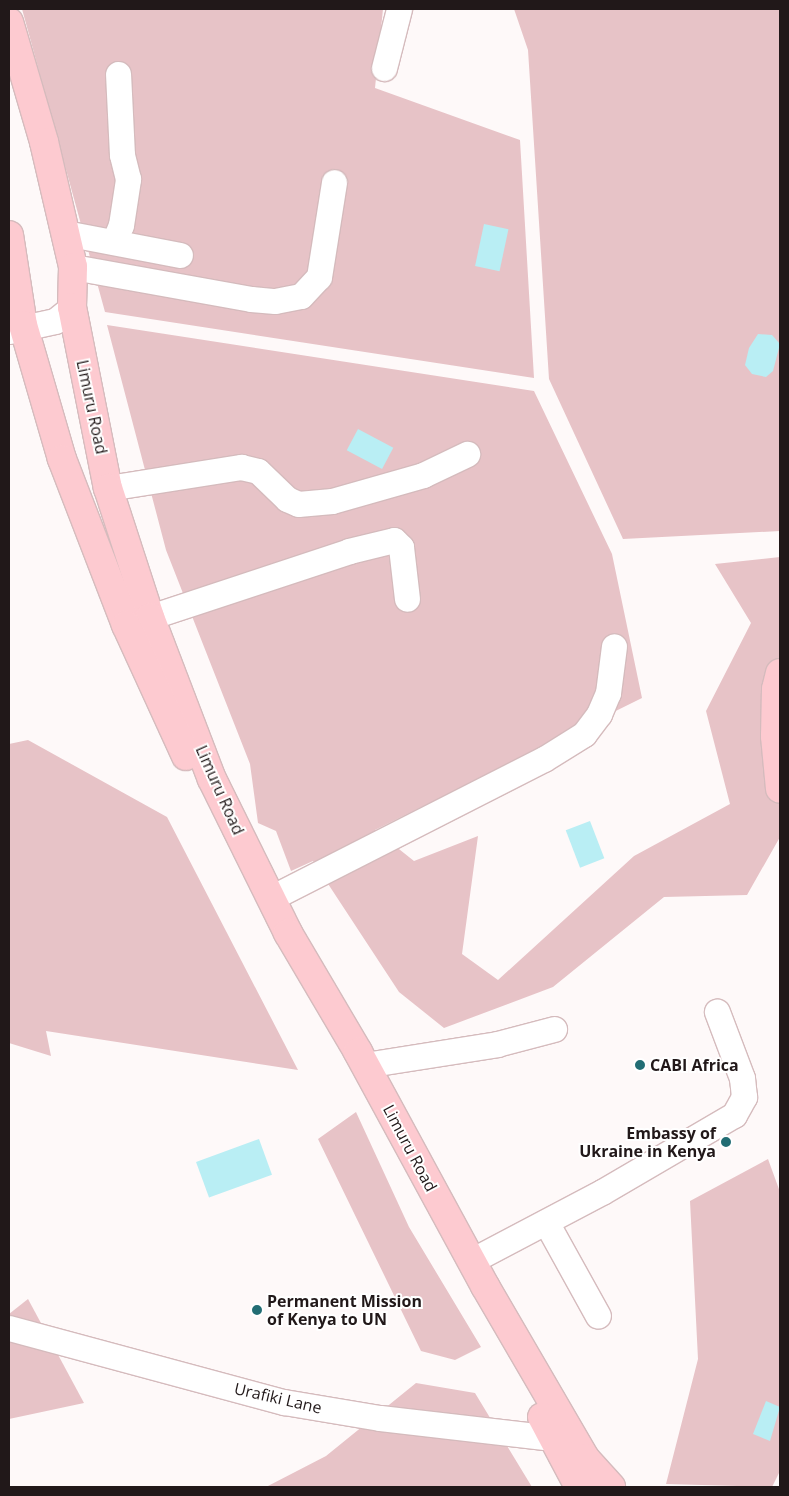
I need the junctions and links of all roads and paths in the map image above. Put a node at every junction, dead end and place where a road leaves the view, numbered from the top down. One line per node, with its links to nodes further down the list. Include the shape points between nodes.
1 (399, 9): 3 (street)
2 (9, 22): 6 (main road, Limuru Road, via 44,142)
3 (384, 68)
4 (118, 74): 8 (street, via 122,155 128,179 121,225)
5 (334, 182): 10 (street, via 320,277 301,296 275,301 251,298)
6 (65, 233): 8 (street); 10 (main road, Limuru Road)
7 (9, 235): 12 (main road, Limuru Road)
8 (114, 242): 9 (street)
9 (180, 255)
10 (73, 267): 11 (main road, Limuru Road)
11 (72, 307): 12 (street, via 55,320); 14 (main road, Limuru Road)
12 (16, 328): 28 (main road, Limuru Road, via 62,459 149,680 272,931)
13 (467, 454): 14 (street, via 423,474 332,501 298,504 287,499 258,471 241,467)
14 (108, 488): 16 (main road, Limuru Road)
15 (407, 599): 16 (street, via 401,547 394,540 340,554)
16 (150, 618): 20 (main road, Limuru Road, via 212,779)
17 (614, 646): 20 (street, via 608,693 599,714 584,734 544,758)
18 (780, 673): 19 (main road, via 776,689 775,736)
19 (780, 789)
20 (271, 898): 23 (main road, Limuru Road, via 288,934)
21 (717, 1012): 24 (street, via 742,1078 742,1106 734,1115)
22 (554, 1029): 23 (street, via 497,1044)
23 (365, 1065): 25 (main road, Limuru Road)
24 (546, 1222): 25 (street); 26 (street)
25 (471, 1261): 30 (main road, Limuru Road, via 586,1458)
26 (598, 1316)
27 (9, 1328): 28 (street, Urafiki Lane, via 284,1402 380,1418)
28 (553, 1438): 29 (main road, Limuru Road)
29 (579, 1487)
30 (611, 1487)

